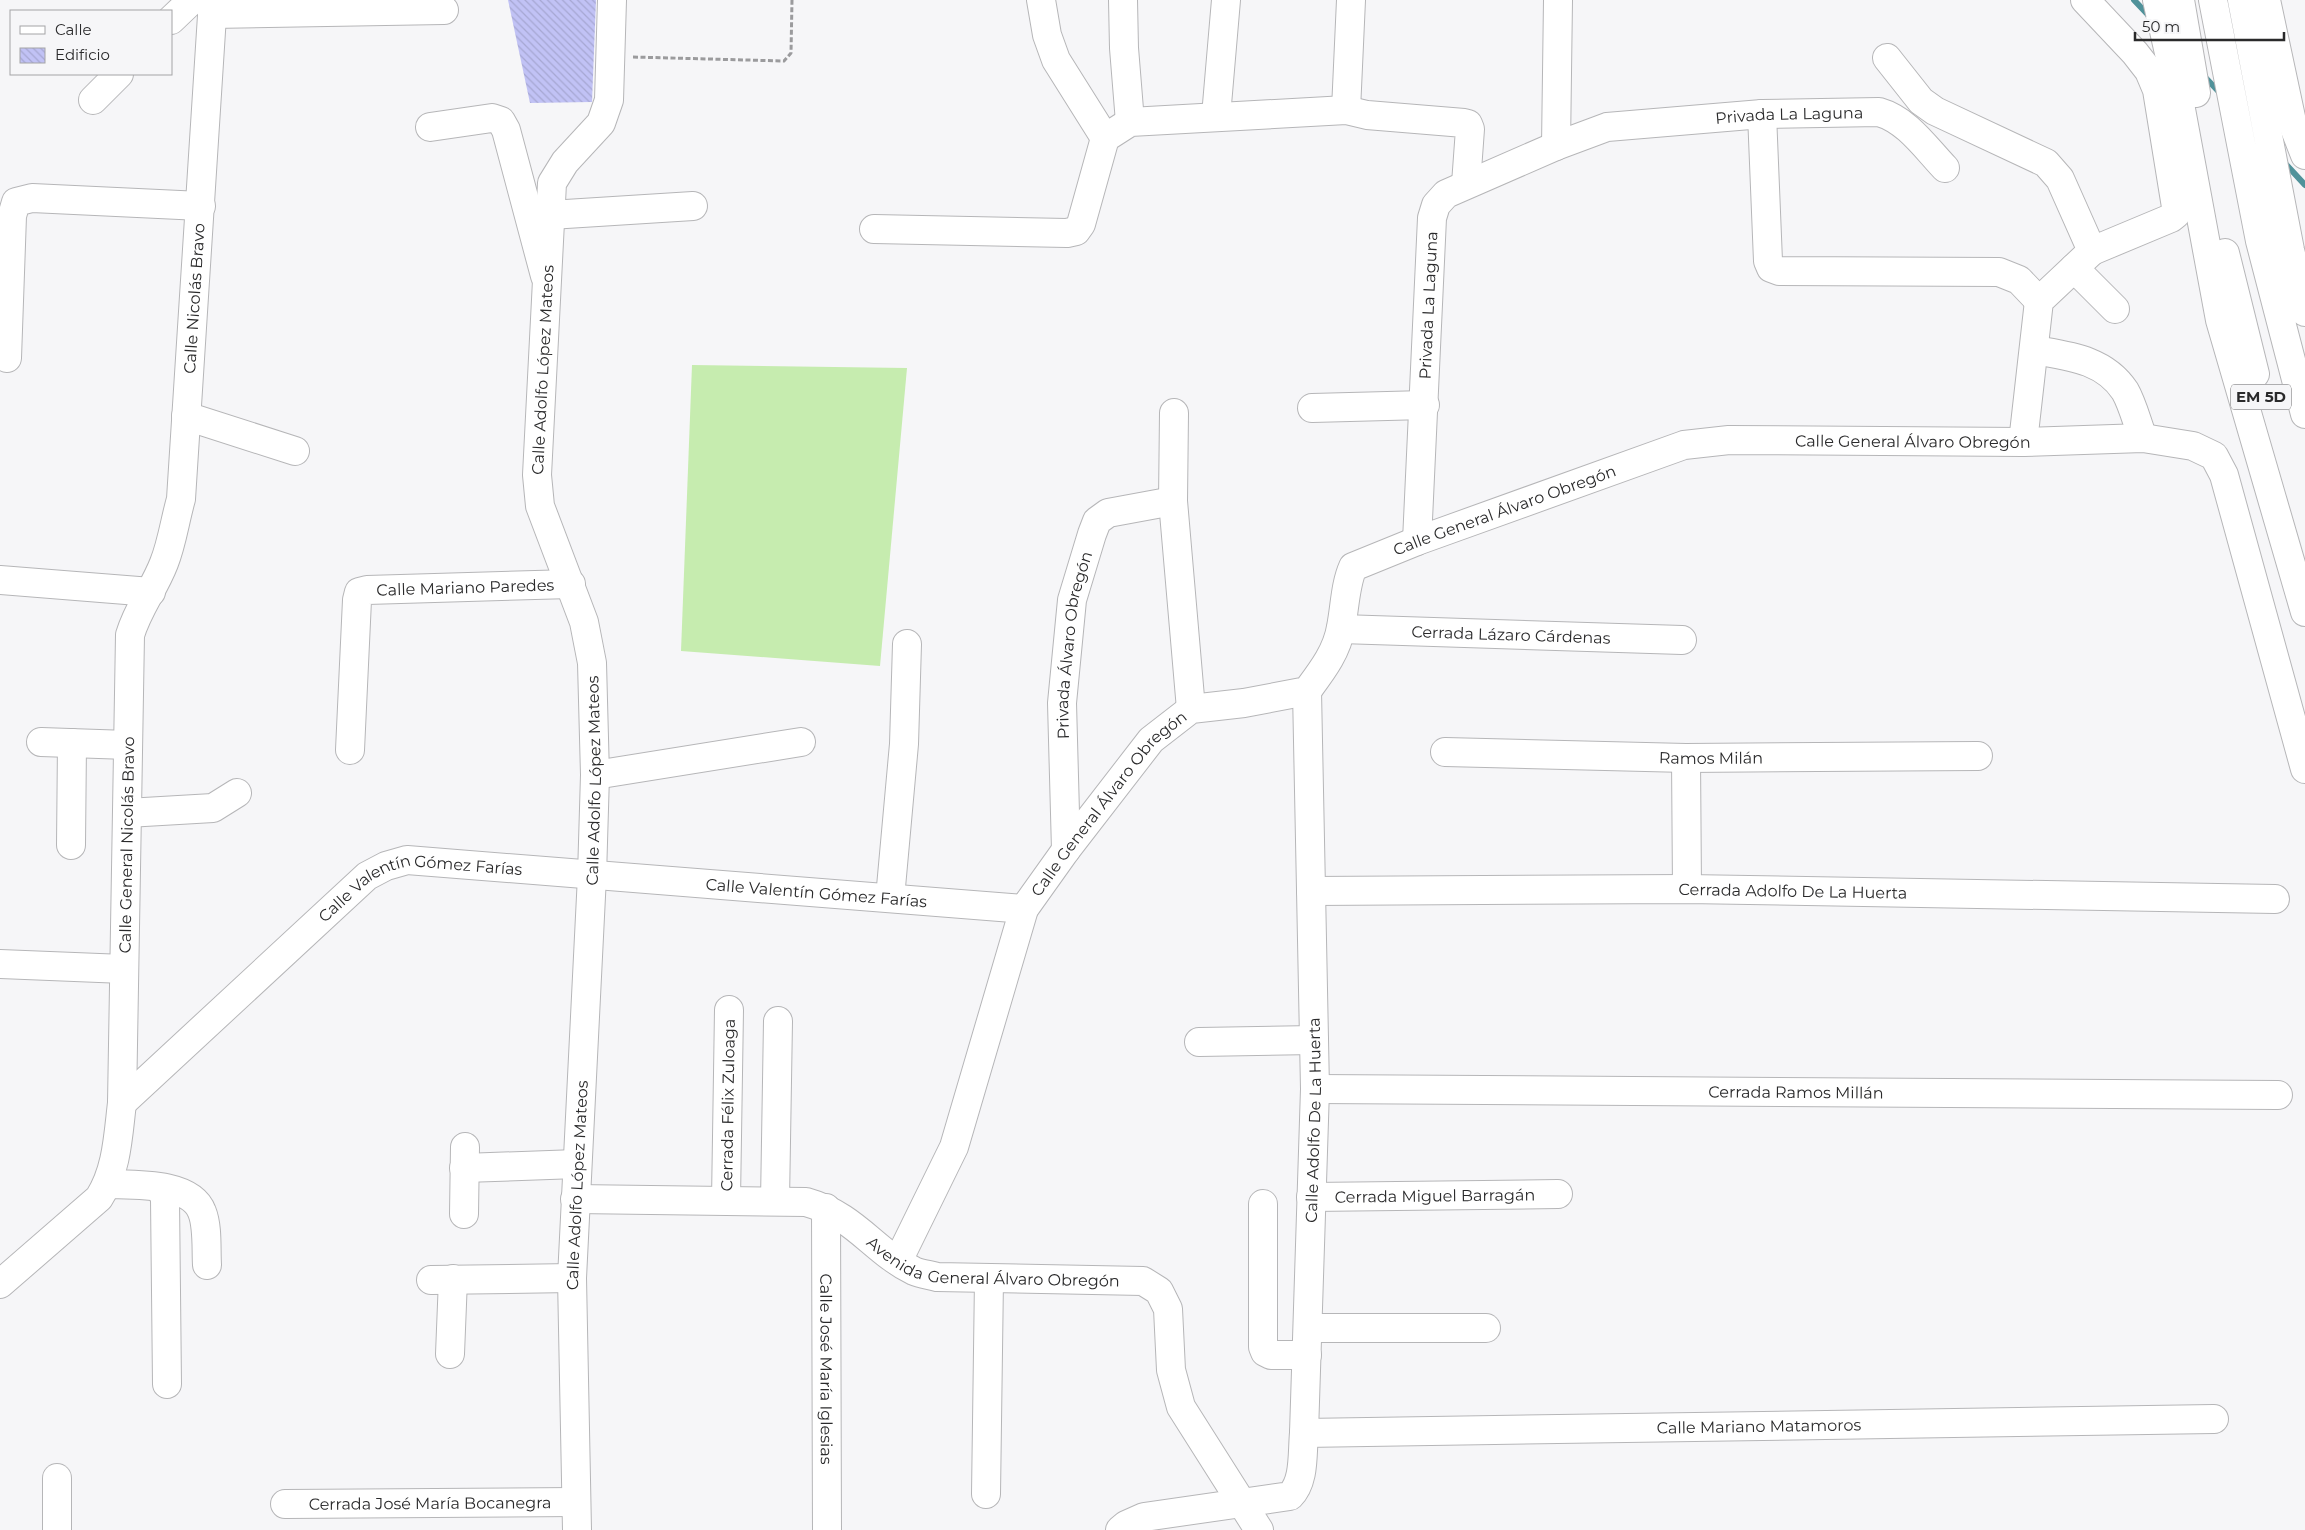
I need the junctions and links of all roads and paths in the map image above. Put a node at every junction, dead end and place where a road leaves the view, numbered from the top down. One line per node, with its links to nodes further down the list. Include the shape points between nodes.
1 (612, 0): 17 (main road, Calle Adolfo López Mateos)
2 (792, 0): 17 (path, via 791,53 784,61 679,60)
3 (1041, 0): 26 (main road, via 1047,35 1056,60)
4 (1123, 0): 24 (main road)
5 (1226, 0): 23 (main road)
6 (1351, 0): 21 (main road)
7 (1558, 0): 27 (main road)
8 (2085, 0): 35 (main road, via 2149,71 2157,90 2176,214)
9 (2157, 0): 56 (main road, via 2178,92 2220,320)
10 (2180, 0): 52 (main road, EM 5D, via 2223,246 2248,352)
11 (2213, 0): 45 (main road, EM 5D, via 2260,241)
12 (2242, 0): 39 (main road)
13 (2266, 0): 28 (main road, via 2292,122)
14 (206, 5): 15 (main road); 16 (main road); 31 (main road, Calle Nicolás Bravo)
15 (444, 10)
16 (172, 20)
17 (610, 55): 33 (main road, Calle Adolfo López Mateos, via 609,100 601,123 565,162 552,183)
18 (1887, 58): 35 (main road, via 1922,101 1935,111 2046,163 2060,179)
19 (118, 75): 20 (main road)
20 (93, 100)
21 (1346, 110): 23 (main road); 30 (main road, via 1367,115 1468,124)
22 (1762, 114): 27 (main road, Privada La Laguna, via 1607,126); 29 (main road, Privada La Laguna, via 1885,114 1901,122); 37 (main road, via 1768,261 1771,268 1779,271 1999,272 2019,280)
23 (1216, 116): 24 (main road)
24 (1130, 122): 26 (main road)
25 (430, 127): 36 (main road, via 492,118 501,121)
26 (1105, 138): 34 (main road, via 1081,224 1076,231)
27 (1556, 146): 30 (main road, Privada La Laguna)
28 (2305, 155)
29 (1945, 168)
30 (1466, 184): 42 (main road, Privada La Laguna, via 1446,194 1436,205 1432,218)
31 (201, 206): 41 (main road, via 32,198 16,202 12,216); 46 (main road, Calle Nicolás Bravo)
32 (693, 206): 33 (main road)
33 (550, 214): 36 (main road, Calle Adolfo López Mateos)
34 (874, 229)
35 (2083, 260): 37 (main road); 38 (main road)
36 (547, 283): 54 (main road, Calle Adolfo López Mateos, via 537,476 540,506)
37 (2039, 301): 40 (main road)
38 (2115, 309)
39 (2305, 312)
40 (2034, 350): 47 (main road, via 2082,358 2108,372 2125,392); 48 (main road)
41 (7, 358)
42 (1424, 405): 43 (main road); 51 (main road, Privada La Laguna)
43 (1312, 408)
44 (1174, 412): 50 (main road)
45 (2305, 414)
46 (186, 416): 49 (main road); 55 (main road, Calle Nicolás Bravo, via 181,499 165,562)
47 (2143, 438): 48 (main road, Calle General Álvaro Obregón); 70 (main road, Calle General Álvaro Obregón, via 2193,446 2214,456 2224,475)
48 (2023, 442): 51 (main road, Calle General Álvaro Obregón, via 1729,440 1684,445)
49 (295, 451)
50 (1173, 501): 61 (main road); 75 (main road, Privada Álvaro Obregón, via 1108,513 1098,521 1092,534 1072,600 1062,703)
51 (1417, 541): 57 (main road, Calle General Álvaro Obregón, via 1353,567)
52 (2305, 546)
53 (0, 580): 55 (main road)
54 (571, 584): 66 (main road, Calle Mariano Paredes, via 359,592); 71 (main road, Calle Adolfo López Mateos, via 584,622 592,663)
55 (151, 592): 65 (main road, Calle General Nicolás Bravo, via 136,614 130,635)
56 (2305, 612)
57 (1341, 629): 58 (main road, Cerrada Lázaro Cárdenas); 60 (main road, Calle General Álvaro Obregón, via 1330,658)
58 (1682, 640)
59 (907, 644): 79 (main road, via 904,744)
60 (1307, 691): 61 (main road, Calle General Álvaro Obregón); 78 (main road, Calle Adolfo De La Huerta)
61 (1191, 709): 75 (main road, Calle General Álvaro Obregón, via 1151,740)
62 (41, 742): 64 (main road)
63 (801, 742): 71 (main road)
64 (72, 743): 65 (main road); 74 (main road)
65 (128, 745): 73 (main road, Calle General Nicolás Bravo)
66 (350, 750)
67 (1445, 752): 69 (main road, Ramos Milán)
68 (1978, 756): 69 (main road, Ramos Milán)
69 (1686, 758): 77 (main road)
70 (2305, 769)
71 (595, 775): 76 (main road, Calle Adolfo López Mateos)
72 (237, 793): 73 (main road, via 213,808)
73 (127, 812): 83 (main road, Calle General Nicolás Bravo)
74 (71, 845)
75 (1066, 850): 81 (main road, Calle General Álvaro Obregón)
76 (592, 876): 79 (main road, Calle Valentín Gómez Farías); 90 (main road, Calle Valentín Gómez Farías, via 407,860 386,866 367,876); 91 (main road, Calle Adolfo López Mateos)
77 (1687, 889): 78 (main road, Cerrada Adolfo De La Huerta); 80 (main road, Cerrada Adolfo De La Huerta)
78 (1311, 891): 86 (main road, Calle Adolfo De La Huerta)
79 (890, 898): 81 (main road, Calle Valentín Gómez Farías)
80 (2276, 899)
81 (1024, 909): 102 (main road, Calle General Álvaro Obregón, via 954,1147)
82 (0, 964): 83 (main road)
83 (124, 969): 90 (main road, Calle General Nicolás Bravo)
84 (729, 1010): 97 (main road, Cerrada Félix Zuloaga)
85 (778, 1021): 98 (main road)
86 (1314, 1040): 87 (main road); 88 (main road, Calle Adolfo De La Huerta)
87 (1199, 1042)
88 (1315, 1089): 89 (main road, Cerrada Ramos Millán); 95 (main road, Calle Adolfo De La Huerta)
89 (2278, 1095)
90 (122, 1103): 92 (main road)
91 (577, 1164): 96 (main road, Calle Adolfo López Mateos); 101 (main road, via 465,1157)
92 (108, 1184): 93 (main road); 106 (main road, via 99,1198)
93 (161, 1188): 103 (main road, via 175,1190 197,1200 203,1213); 110 (main road, via 165,1199)
94 (1558, 1194): 95 (main road, Cerrada Miguel Barragán)
95 (1311, 1198): 108 (main road, Calle Adolfo De La Huerta)
96 (575, 1199): 97 (main road, Avenida General Álvaro Obregón); 104 (main road, Calle Adolfo López Mateos)
97 (726, 1200): 98 (main road, Avenida General Álvaro Obregón)
98 (775, 1201): 100 (main road, Avenida General Álvaro Obregón, via 806,1202)
99 (1262, 1204): 108 (main road, via 1263,1347 1271,1354)
100 (826, 1208): 102 (main road, Avenida General Álvaro Obregón, via 848,1221); 120 (main road, Calle José María Iglesias)
101 (464, 1214)
102 (898, 1261): 105 (main road, Avenida General Álvaro Obregón, via 915,1272 937,1277)
103 (207, 1265)
104 (572, 1278): 109 (main road, via 442,1280); 115 (main road, Calle Adolfo López Mateos)
105 (989, 1279): 114 (main road); 116 (main road, Avenida General Álvaro Obregón, via 1143,1281 1159,1291 1168,1309 1171,1370 1181,1406)
106 (0, 1284)
107 (1486, 1328): 108 (main road)
108 (1307, 1342): 112 (main road, Calle Adolfo De La Huerta)
109 (450, 1354)
110 (167, 1384)
111 (2214, 1419): 112 (main road, Calle Mariano Matamoros)
112 (1304, 1433): 116 (main road, Calle Adolfo De La Huerta, via 1297,1489 1290,1496)
113 (57, 1478): 118 (main road)
114 (986, 1494)
115 (575, 1502): 117 (main road, Cerrada José María Bocanegra); 119 (main road, Calle Adolfo López Mateos)
116 (1242, 1503): 121 (main road, Calle Adolfo De La Huerta, via 1144,1517); 122 (main road, Avenida General Álvaro Obregón)
117 (285, 1504)
118 (57, 1530)
119 (577, 1530)
120 (827, 1530)
121 (1120, 1530)
122 (1259, 1530)

